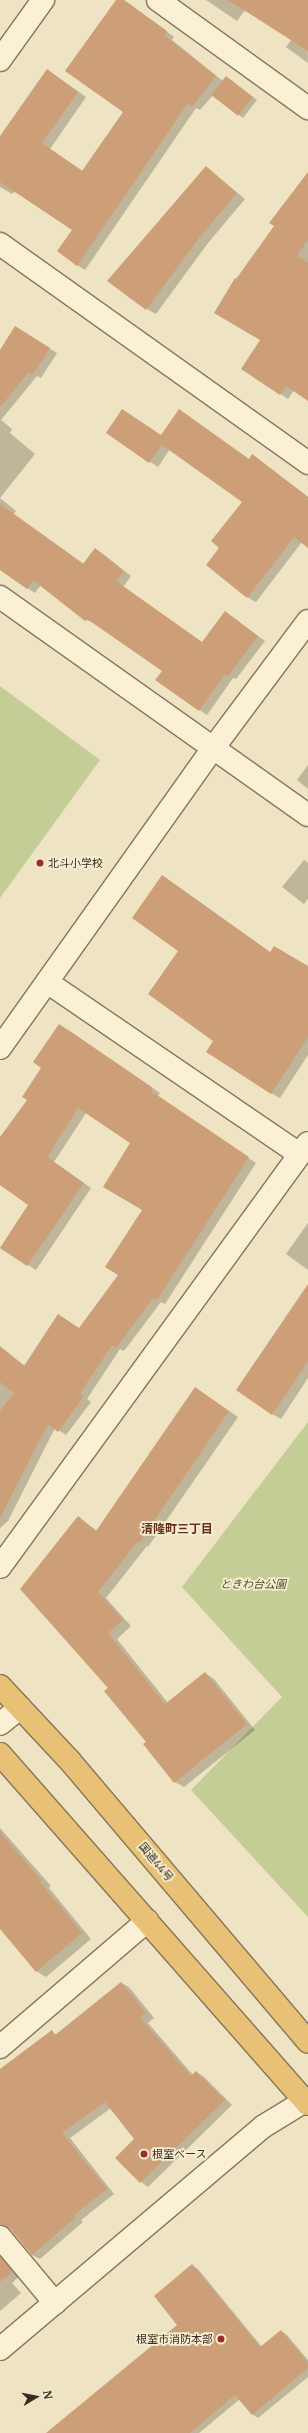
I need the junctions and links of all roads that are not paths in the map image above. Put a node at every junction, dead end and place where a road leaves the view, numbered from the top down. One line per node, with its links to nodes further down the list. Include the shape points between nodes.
1 (43, 0): 3 (street)
2 (158, 0): 4 (street)
3 (0, 60)
4 (308, 108)
5 (0, 244): 6 (street)
6 (308, 463)
7 (0, 597): 9 (street)
8 (308, 621): 9 (street)
9 (214, 747): 10 (street); 11 (street)
10 (308, 815)
11 (47, 982): 12 (street); 13 (street)
12 (0, 1048)
13 (304, 1148): 14 (street)
14 (0, 1567)
15 (0, 1686): 16 (highway, 国道44号)
16 (20, 1708): 17 (street); 20 (highway, 国道44号, via 70,1761)
17 (0, 1724)
18 (0, 1754): 19 (highway)
19 (147, 1921): 21 (street); 22 (highway)
20 (308, 2042)
21 (0, 2047)
22 (307, 2102): 24 (street, via 264,2126)
23 (0, 2236): 24 (street)
24 (55, 2303): 25 (street)
25 (0, 2349)

